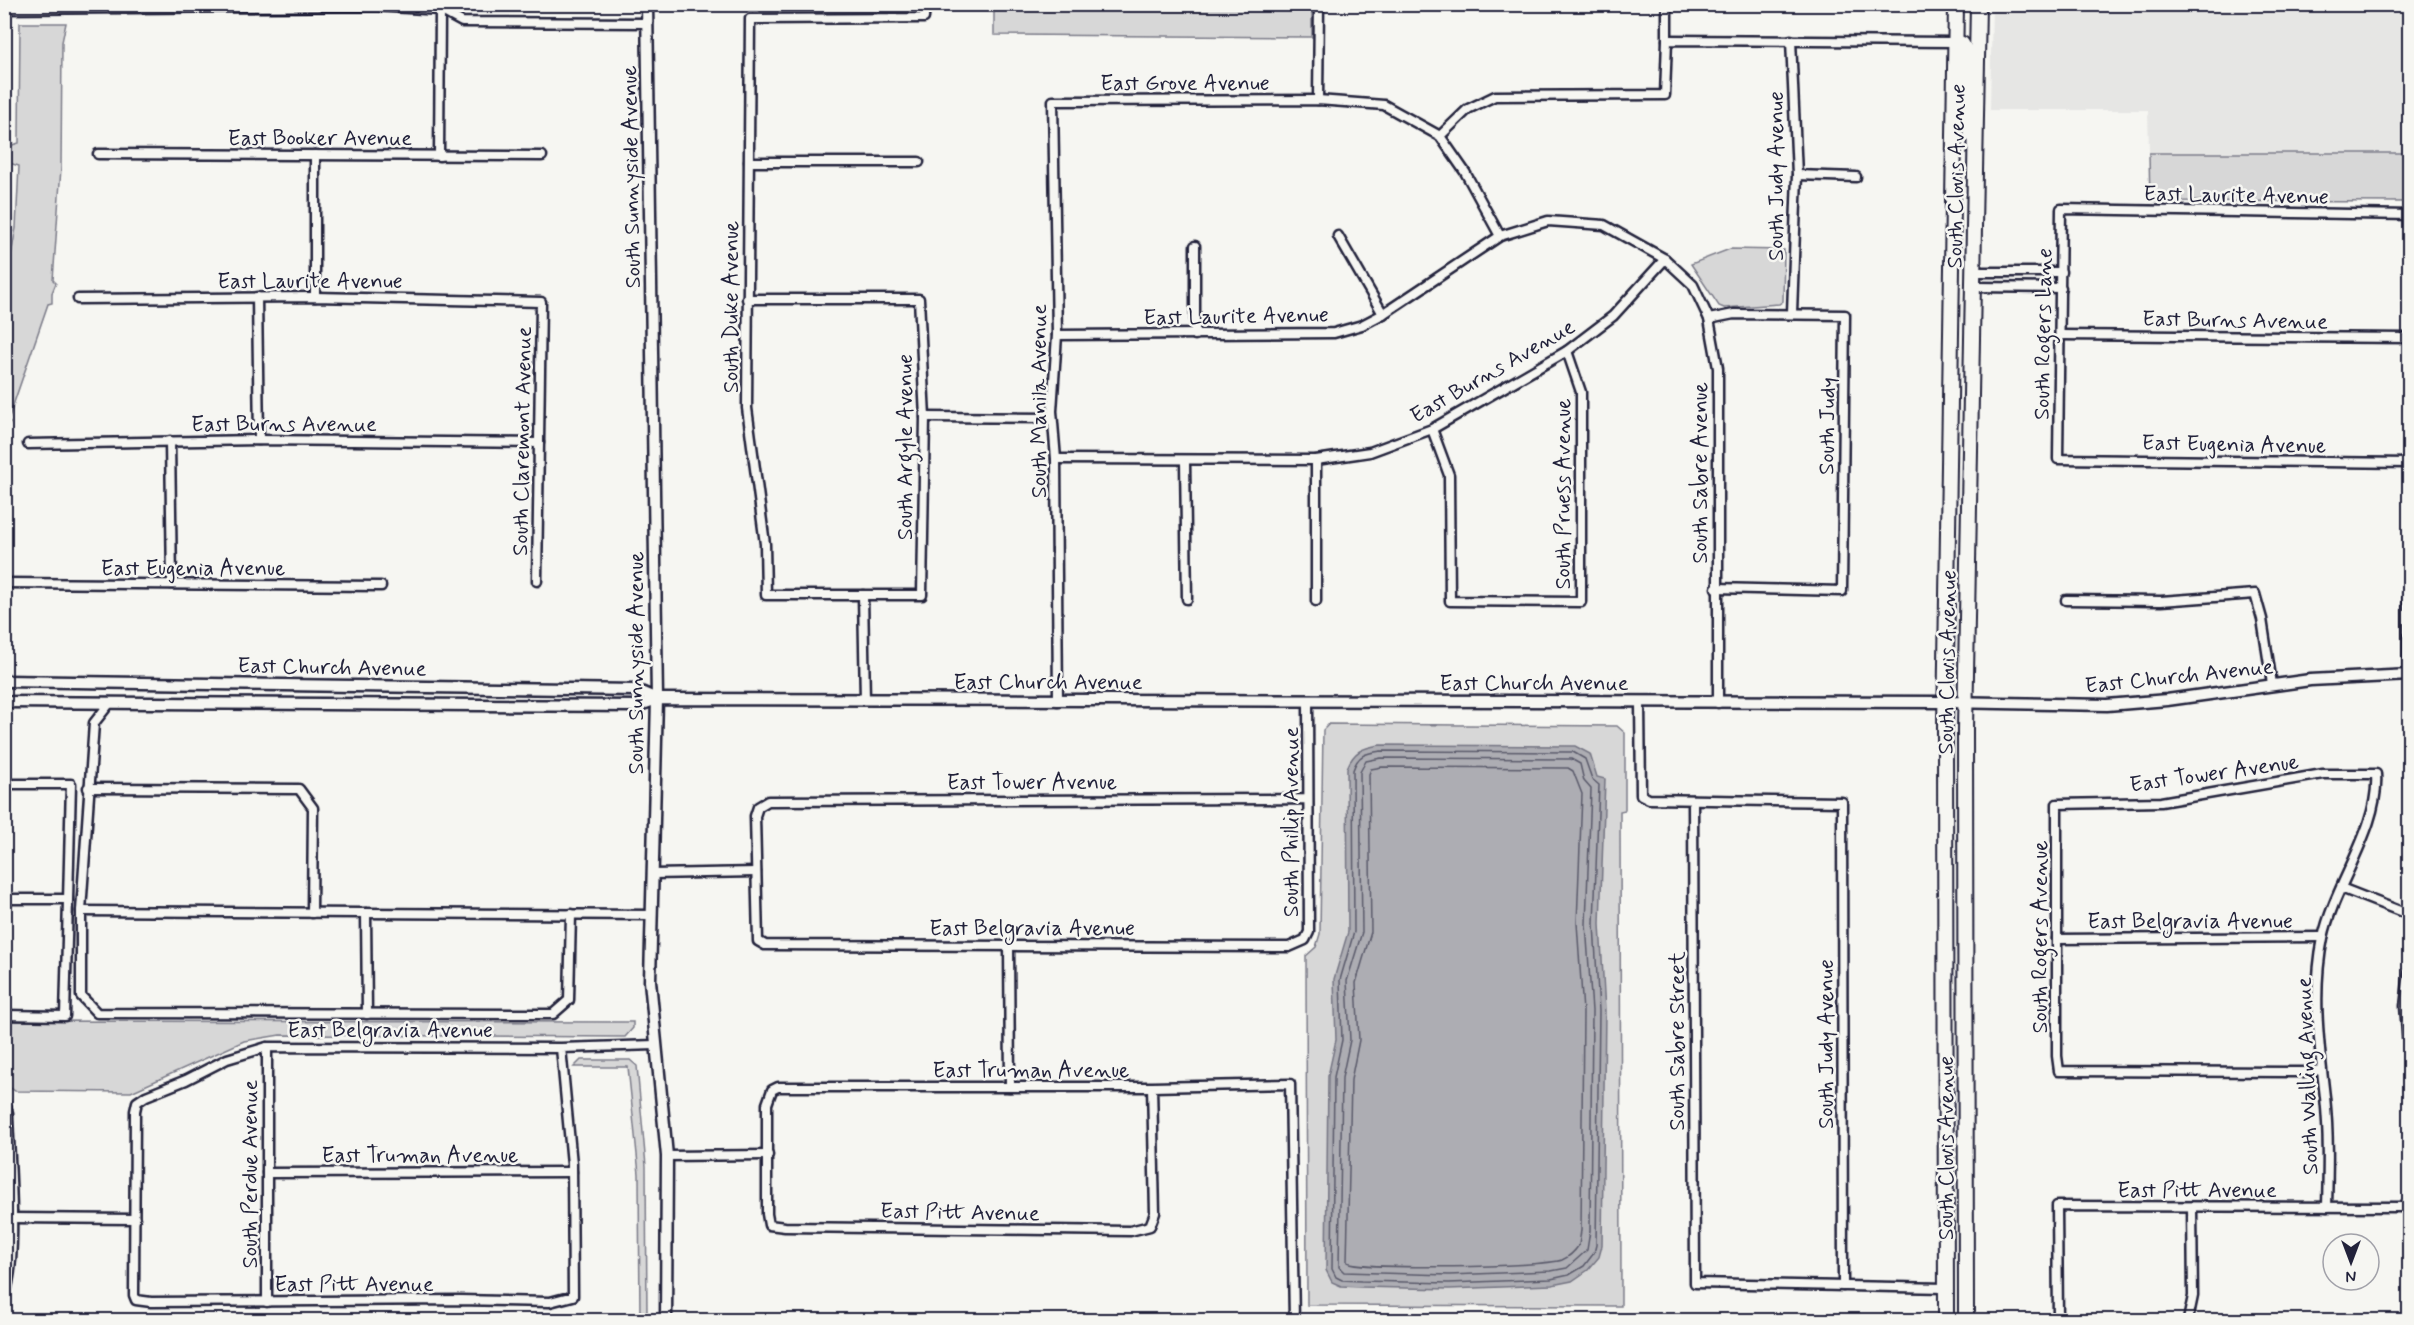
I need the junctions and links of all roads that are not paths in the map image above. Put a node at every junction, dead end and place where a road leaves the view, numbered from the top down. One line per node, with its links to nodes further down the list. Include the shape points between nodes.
1 (458, 4): 10 (street)
2 (647, 4): 11 (street, South Sunnyside Avenue)
3 (925, 4): 23 (street, South Duke Avenue, via 924,18 750,19)
4 (1319, 4): 15 (street)
5 (1667, 4): 12 (street)
6 (1956, 4): 14 (main road, South Clovis Avenue)
7 (1978, 4): 18 (main road, South Clovis Avenue)
8 (374, 5): 9 (street); 10 (street)
9 (4, 9)
10 (440, 10): 11 (street, via 462,22); 21 (street)
11 (648, 23): 76 (street, South Sunnyside Avenue)
12 (1667, 40): 13 (street); 17 (street, via 1665,95 1495,96 1468,109)
13 (1791, 40): 14 (street); 25 (street, South Judy Avenue)
14 (1955, 42): 18 (main road, via 1962,44 1967,54 1968,124); 82 (main road, South Clovis Avenue)
15 (1318, 100): 16 (street, East Grove Avenue); 17 (street, via 1384,105)
16 (1053, 101): 45 (street, South Manila Avenue)
17 (1440, 136): 30 (street, via 1466,172)
18 (1977, 142): 33 (main road, South Clovis Avenue)
19 (98, 154): 20 (street, East Booker Avenue)
20 (315, 155): 21 (street, East Booker Avenue); 38 (street)
21 (439, 156): 22 (street, East Booker Avenue)
22 (542, 156)
23 (749, 162): 24 (street); 40 (street, South Duke Avenue)
24 (919, 162)
25 (1797, 175): 26 (street); 42 (street, South Judy Avenue)
26 (1856, 177)
27 (2061, 209): 28 (street, East Laurite Avenue); 34 (street, South Rogers Lane)
28 (2409, 215)
29 (1338, 236): 43 (street)
30 (1500, 236): 32 (street, East Laurite Avenue, via 1548,220 1604,225); 43 (street, East Laurite Avenue)
31 (1195, 246): 46 (street)
32 (1665, 259): 44 (street, South Sabre Avenue, via 1693,285); 49 (street, East Burns Avenue, via 1613,316)
33 (1975, 272): 34 (street); 35 (main road, South Clovis Avenue)
34 (2061, 272): 36 (street, South Rogers Lane)
35 (1975, 287): 36 (street); 83 (main road, South Clovis Avenue)
36 (2061, 288): 47 (street, South Rogers Lane)
37 (257, 297): 38 (street, East Laurite Avenue); 39 (street, East Laurite Avenue); 53 (street)
38 (315, 297): 41 (street, East Laurite Avenue)
39 (78, 299)
40 (747, 299): 50 (street, South Argyle Avenue, via 920,299); 68 (street, South Duke Avenue, via 747,408 765,544 766,595)
41 (541, 302): 55 (street, South Claremont Avenue)
42 (1792, 312): 44 (street); 67 (street, South Judy, via 1845,315 1842,591)
43 (1383, 314): 46 (street, East Laurite Avenue, via 1334,333)
44 (1709, 319): 67 (street, South Sabre Avenue, via 1718,369)
45 (1057, 335): 46 (street, East Laurite Avenue); 51 (street, South Manila Avenue)
46 (1195, 335)
47 (2060, 335): 48 (street, East Burns Avenue); 58 (street, South Rogers Lane)
48 (2409, 338)
49 (1567, 351): 52 (street, East Burns Avenue); 52 (street, South Pruess Avenue, via 1581,392 1581,602 1450,601 1449,475)
50 (925, 417): 51 (street); 68 (street, South Argyle Avenue, via 922,595)
51 (1052, 418): 57 (street, South Manila Avenue)
52 (1432, 429): 59 (street, East Burns Avenue, via 1370,452)
53 (259, 440): 54 (street, East Burns Avenue); 55 (street, East Burns Avenue)
54 (170, 441): 56 (street, East Burns Avenue); 65 (street)
55 (539, 443): 63 (street, South Claremont Avenue)
56 (28, 444)
57 (1056, 459): 60 (street, East Burns Avenue); 78 (street, South Manila Avenue)
58 (2058, 459): 61 (street, East Eugenia Avenue)
59 (1316, 460): 60 (street, East Burns Avenue); 71 (street)
60 (1185, 462): 69 (street)
61 (2409, 463)
62 (2408, 569): 72 (street)
63 (537, 581)
64 (4, 583): 65 (street, East Eugenia Avenue)
65 (172, 585): 66 (street, East Eugenia Avenue)
66 (381, 586)
67 (1716, 588): 84 (street, South Sabre Avenue)
68 (863, 595): 77 (street)
69 (1186, 600)
70 (2066, 600): 75 (street, via 2161,601 2255,594)
71 (1316, 601)
72 (2409, 675): 75 (street, East Church Avenue)
73 (4, 681): 74 (street, East Church Avenue)
74 (109, 682): 76 (street, East Church Avenue, via 636,690); 85 (street)
75 (2272, 684): 83 (street, East Church Avenue, via 2107,705)
76 (657, 699): 77 (street, East Church Avenue); 85 (street, East Church Avenue, via 637,705); 93 (street, South Sunnyside Avenue)
77 (865, 700): 78 (street, East Church Avenue)
78 (1058, 701): 80 (street, East Church Avenue)
79 (4, 702): 85 (street, East Church Avenue)
80 (1308, 702): 81 (street, East Church Avenue); 89 (street, South Phillip Avenue)
81 (1640, 702): 84 (street, East Church Avenue); 90 (street, via 1641,795 1649,799)
82 (1945, 702): 83 (street, East Church Avenue); 84 (street, East Church Avenue); 128 (main road, South Clovis Avenue)
83 (1966, 702): 135 (main road, South Clovis Avenue)
84 (1718, 703)
85 (109, 704): 88 (street, via 94,723)
86 (2376, 774): 91 (street, East Tower Avenue, via 2323,774 2161,802); 94 (street, South Walling Avenue, via 2373,810)
87 (4, 784): 96 (street, via 71,784)
88 (88, 788): 97 (street); 98 (street, via 299,789 313,808)
89 (1308, 799): 92 (street, East Tower Avenue, via 768,801 758,807 755,816); 105 (street, South Phillip Avenue, via 1309,932)
90 (1693, 800): 127 (street, South Sabre Street, via 1695,1283); 127 (street, South Judy Avenue, via 1842,802)
91 (2057, 804): 104 (street, South Rogers Avenue)
92 (756, 872): 93 (street); 106 (street, East Belgravia Avenue, via 758,941 765,945)
93 (653, 874): 101 (street, South Sunnyside Avenue)
94 (2341, 888): 102 (street); 103 (street, South Walling Avenue)
95 (4, 899): 96 (street)
96 (68, 899): 109 (street, via 65,1016)
97 (81, 911): 98 (street); 108 (street, via 81,996 97,1013)
98 (312, 913): 99 (street)
99 (366, 913): 100 (street); 108 (street)
100 (571, 914): 101 (street); 108 (street, via 569,1000 553,1014)
101 (652, 915): 110 (street, South Sunnyside Avenue, via 650,981)
102 (2409, 915)
103 (2323, 937): 104 (street, East Belgravia Avenue); 113 (street, South Walling Avenue, via 2317,1006)
104 (2057, 939): 113 (street, South Rogers Avenue, via 2059,1071)
105 (1305, 940): 106 (street, East Belgravia Avenue, via 1289,947)
106 (1010, 945): 115 (street)
107 (2409, 964): 114 (street, via 2405,1006)
108 (367, 1014)
109 (4, 1015)
110 (655, 1045): 112 (street, East Belgravia Avenue); 119 (street, South Sunnyside Avenue)
111 (267, 1047): 112 (street, East Belgravia Avenue); 121 (street, South Perdue Avenue); 126 (street, East Belgravia Avenue, via 227,1059 137,1102)
112 (561, 1048): 120 (street)
113 (2321, 1070): 122 (street, South Walling Avenue, via 2328,1138)
114 (2409, 1073)
115 (1010, 1087): 116 (street, East Truman Avenue); 118 (street, East Truman Avenue, via 789,1085 772,1090 767,1104)
116 (1152, 1087): 118 (street, East Pitt Avenue, via 1155,1213 1150,1226 1130,1231 769,1225); 132 (street, East Truman Avenue, via 1290,1084)
117 (5, 1100): 125 (street)
118 (768, 1155): 119 (street)
119 (667, 1156): 131 (street, South Sunnyside Avenue)
120 (572, 1172): 121 (street, East Truman Avenue); 130 (street, East Pitt Avenue, via 573,1296 550,1302)
121 (267, 1173): 130 (street, South Perdue Avenue)
122 (2327, 1207): 123 (street, East Pitt Avenue); 124 (street, East Pitt Avenue)
123 (2409, 1207)
124 (2192, 1208): 136 (street, East Pitt Avenue, via 2057,1206); 137 (street, via 2193,1296)
125 (11, 1218): 126 (street); 129 (street, via 10,1282)
126 (135, 1219): 130 (street, East Pitt Avenue, via 136,1300)
127 (1844, 1286): 128 (street)
128 (1946, 1288): 133 (main road, South Clovis Avenue); 134 (main road, via 1956,1295)
129 (5, 1297)
130 (267, 1302)
131 (666, 1320)
132 (1294, 1320)
133 (1946, 1320)
134 (1957, 1320)
135 (1966, 1320)
136 (2058, 1320)
137 (2188, 1320)

